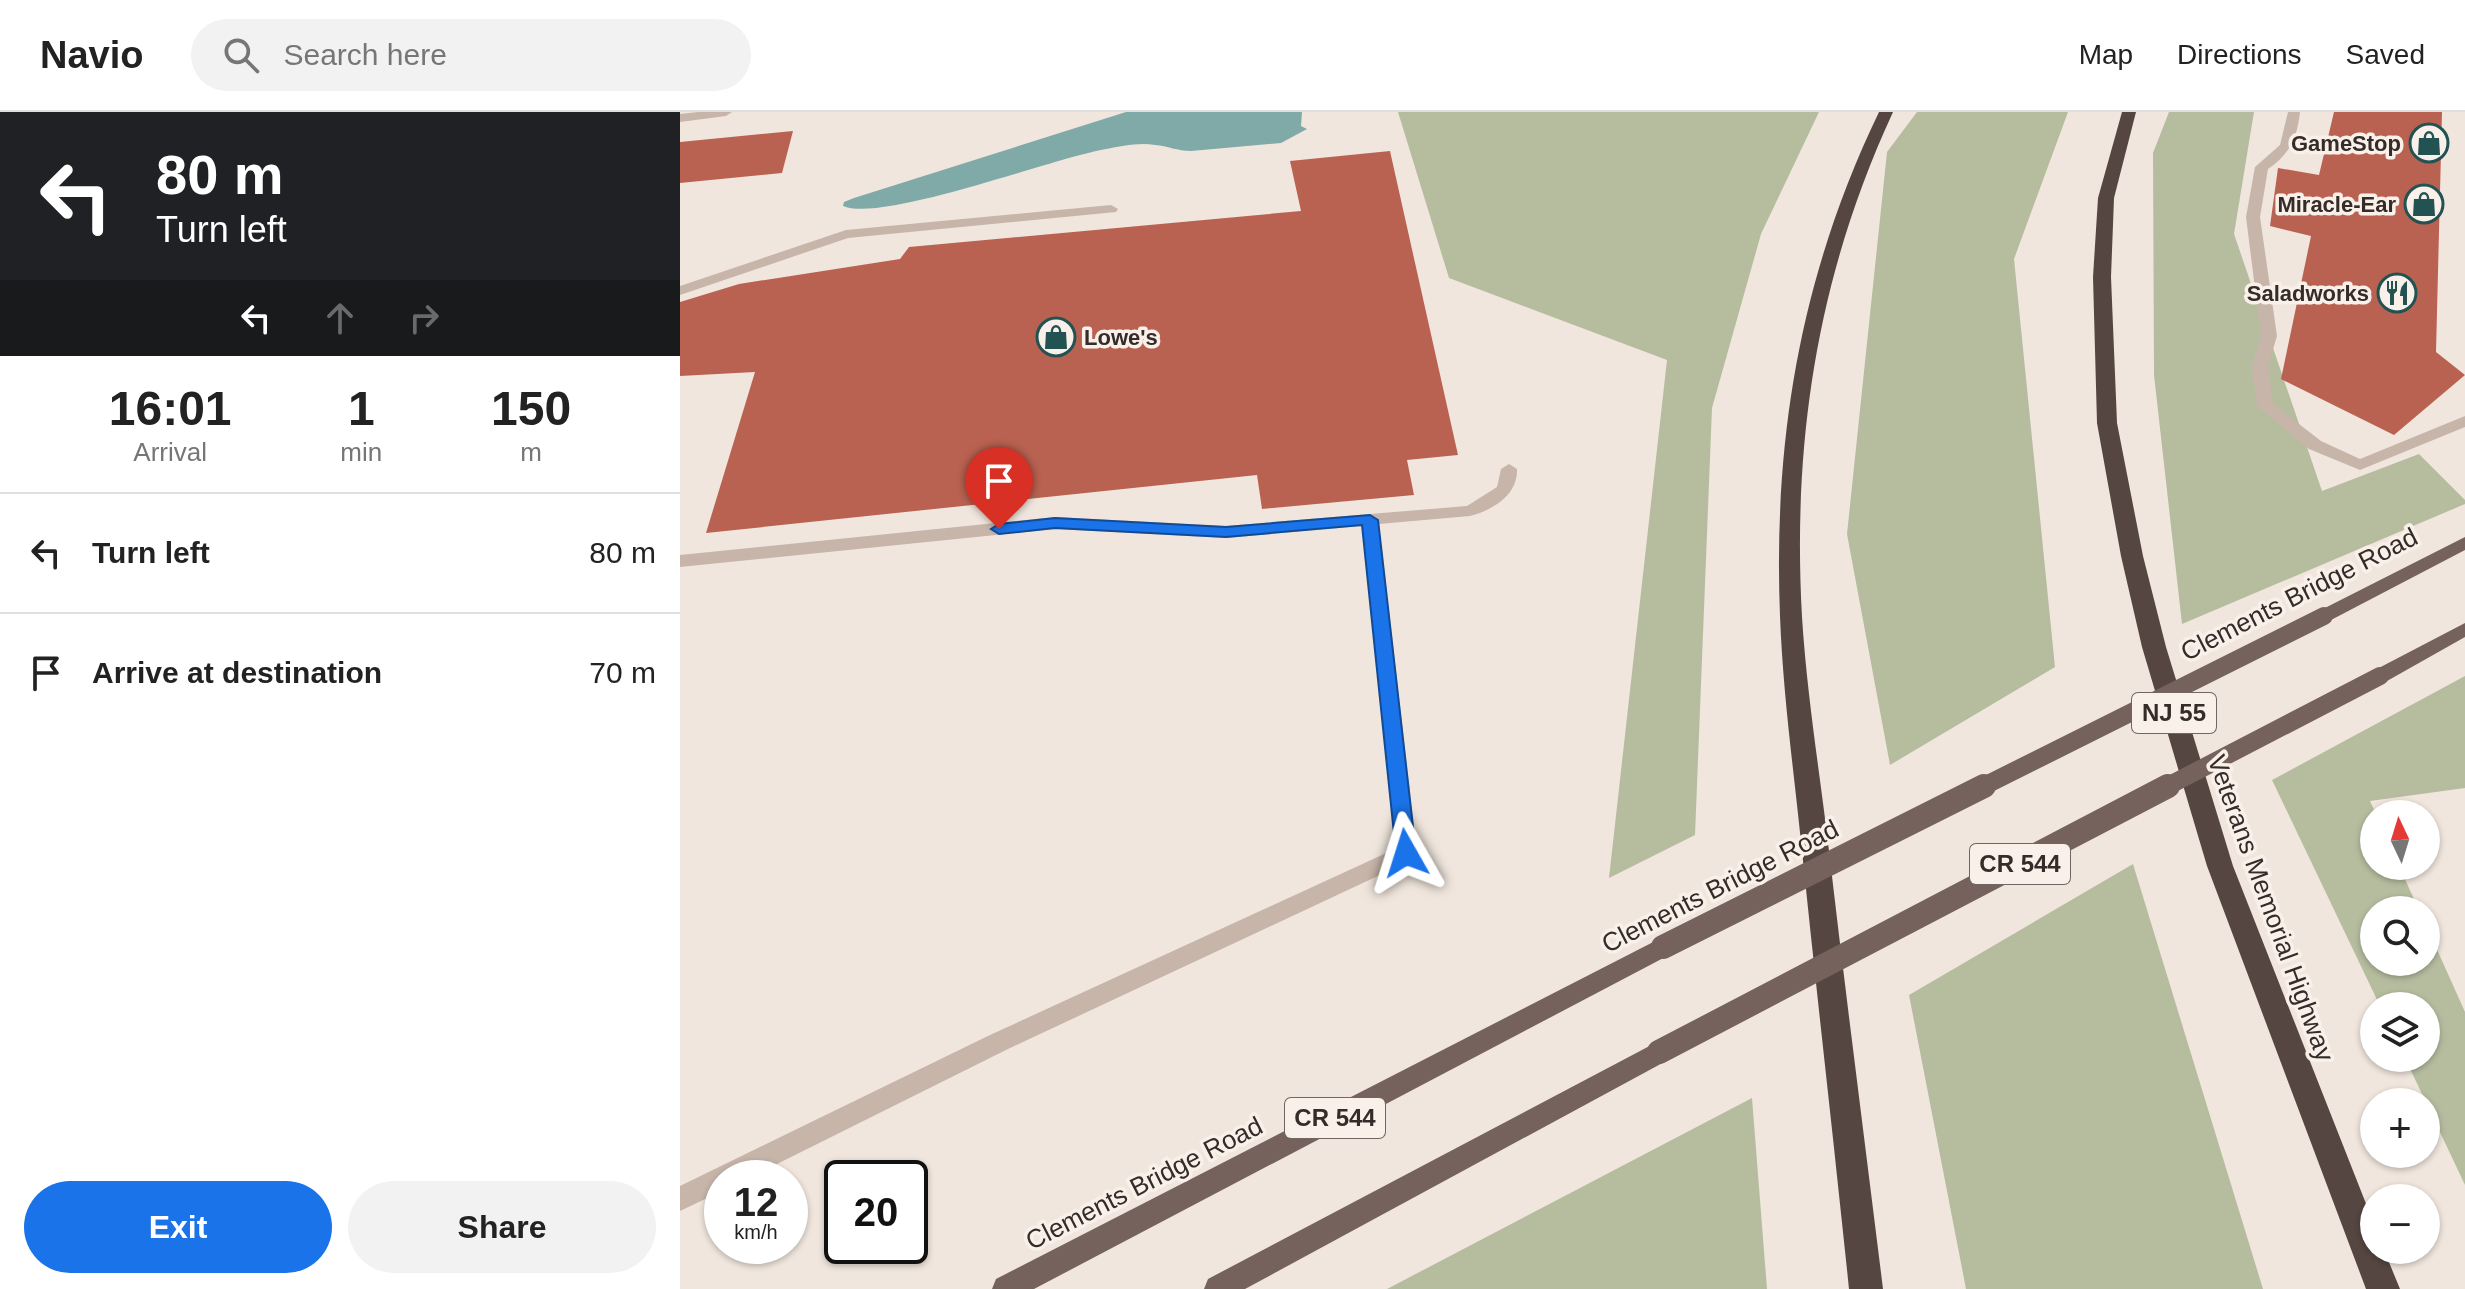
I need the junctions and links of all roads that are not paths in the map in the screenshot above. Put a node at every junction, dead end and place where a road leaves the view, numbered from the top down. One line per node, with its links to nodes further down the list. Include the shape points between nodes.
1 (726, 112): 5 (lane)
2 (1886, 112): 19 (highway, via 1848,191 1824,267 1795,419 1791,504 1791,617)
3 (2129, 112): 20 (highway, Veterans Memorial Highway / NJ 55, via 2106,198 2102,277 2107,423 2132,556 2220,866)
4 (2294, 112): 8 (lane, via 2282,155 2262,167 2253,217 2269,336 2260,366 2265,406 2315,445 2360,465)
5 (680, 118)
6 (1111, 209): 7 (lane, via 846,234)
7 (680, 291)
8 (2465, 421)
9 (1509, 469): 10 (lane, via 1505,488 1470,511)
10 (1370, 520): 12 (lane, via 1226,532 1055,523); 14 (lane, via 1406,853)
11 (2465, 543): 17 (main road, Clements Bridge Road / CR 544, bridge, via 1663,947)
12 (680, 561)
13 (2465, 629): 18 (main road, CR 544, bridge)
14 (759, 1160)
15 (704, 1187): 16 (lane)
16 (680, 1199)
17 (1006, 1289)
18 (1218, 1289)
19 (1866, 1289)
20 (2383, 1289)

